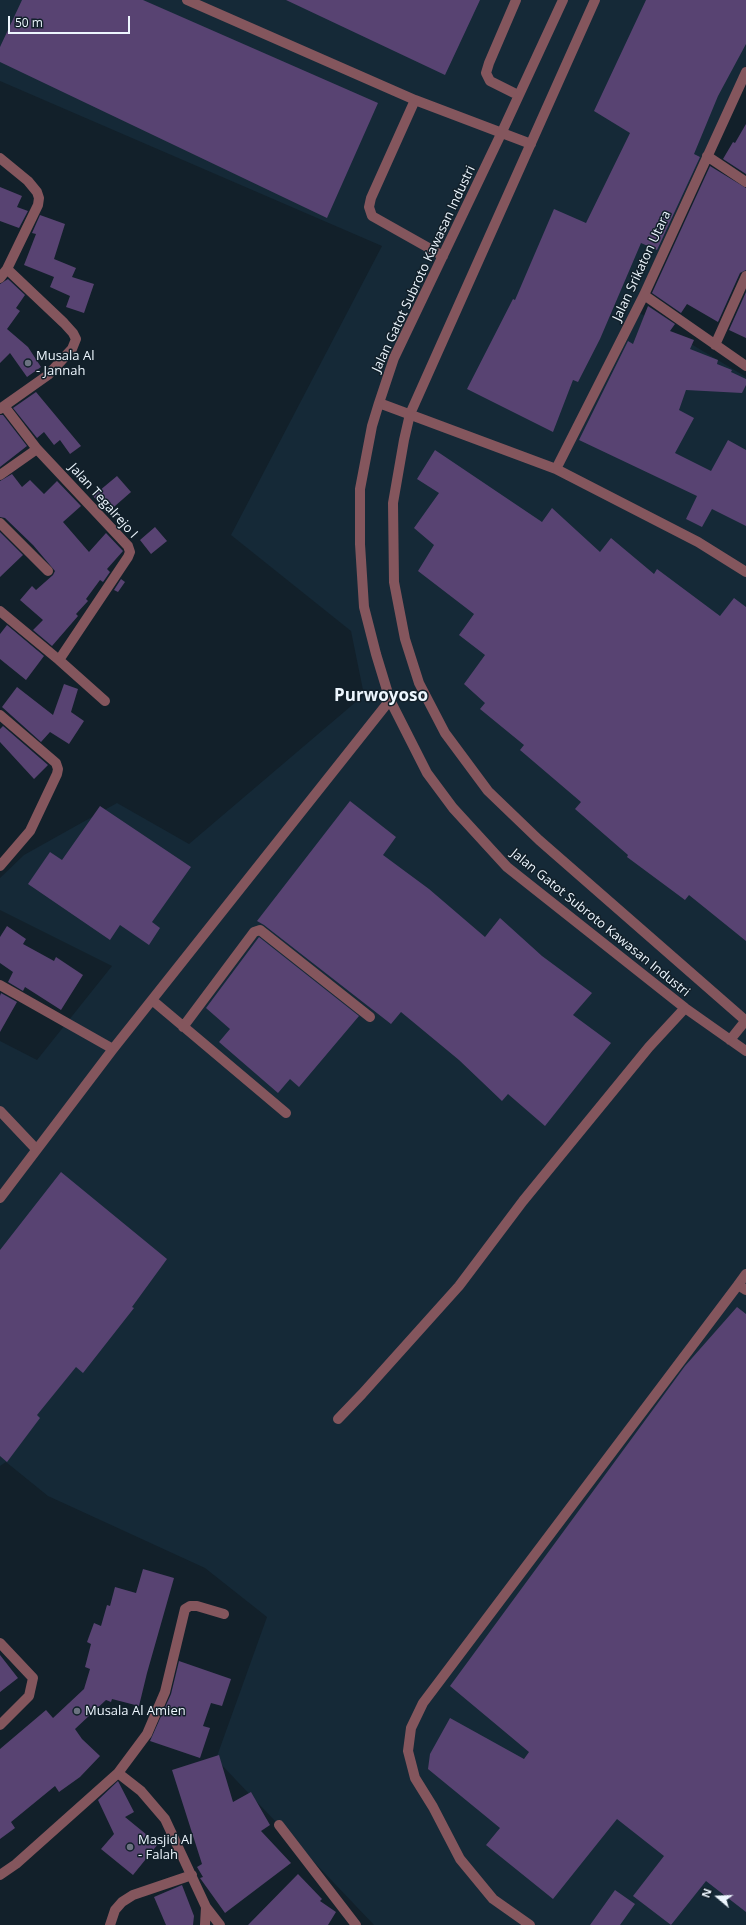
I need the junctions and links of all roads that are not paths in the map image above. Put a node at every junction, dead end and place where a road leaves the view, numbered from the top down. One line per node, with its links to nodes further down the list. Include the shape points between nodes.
1 (187, 0): 7 (street)
2 (516, 0): 6 (street, via 486,73 490,81)
3 (563, 0): 6 (street, Jalan Gatot Subroto Kawasan Industri)
4 (595, 0): 9 (street, Jalan Gatot Subroto Kawasan Industri)
5 (746, 72): 10 (street, Jalan Srikaton Utara)
6 (518, 95): 8 (street, Jalan Gatot Subroto Kawasan Industri)
7 (415, 100): 8 (street); 13 (street, via 369,207 372,216)
8 (501, 134): 9 (street); 13 (street, Jalan Gatot Subroto Kawasan Industri)
9 (530, 144): 22 (street, Jalan Gatot Subroto Kawasan Industri)
10 (707, 156): 12 (street); 17 (street, Jalan Srikaton Utara)
11 (0, 158): 14 (street, via 28,181 39,198)
12 (746, 182)
13 (443, 256): 20 (street, Jalan Gatot Subroto Kawasan Industri, via 394,358)
14 (7, 269): 16 (street); 21 (street, Jalan Tegalrejo I, via 64,323 76,340 72,349 48,375)
15 (746, 276): 18 (street)
16 (0, 278)
17 (644, 295): 18 (street); 24 (street, Jalan Srikaton Utara)
18 (714, 345): 19 (street)
19 (746, 366)
20 (378, 403): 22 (street); 31 (street, Jalan Gatot Subroto Kawasan Industri, via 360,489 360,544 364,607)
21 (2, 408): 23 (street, Jalan Tegalrejo I)
22 (410, 414): 24 (street); 39 (street, Jalan Gatot Subroto Kawasan Industri, via 393,503 394,582 405,639 419,683 445,733 494,797 539,840)
23 (36, 449): 25 (street); 30 (street, Jalan Tegalrejo I, via 128,546 130,552)
24 (556, 469): 28 (street, via 698,542)
25 (0, 476)
26 (0, 523): 27 (street)
27 (48, 571)
28 (746, 572)
29 (0, 611): 30 (street)
30 (59, 660): 32 (street)
31 (390, 700): 36 (street); 37 (street, Jalan Gatot Subroto Kawasan Industri, via 428,772 453,808 507,867)
32 (105, 701)
33 (0, 715): 34 (street, via 56,764 58,769 30,831)
34 (0, 866)
35 (0, 985): 42 (street)
36 (152, 1000): 40 (street); 42 (street)
37 (685, 1008): 41 (street, Jalan Gatot Subroto Kawasan Industri); 50 (street, via 523,1201 459,1286)
38 (370, 1017): 40 (street, via 260,930 254,932)
39 (746, 1020): 41 (street)
40 (183, 1027): 45 (street)
41 (730, 1040): 43 (street, Jalan Gatot Subroto Kawasan Industri)
42 (113, 1049): 46 (street)
43 (746, 1051)
44 (0, 1111): 46 (street)
45 (286, 1113)
46 (36, 1150): 47 (street)
47 (0, 1198)
48 (746, 1274): 49 (street)
49 (742, 1287): 63 (street, via 423,1703 411,1728 408,1751 415,1778 460,1859 493,1899)
50 (338, 1419)
51 (224, 1614): 54 (street, via 198,1606 186,1609 166,1692 147,1734)
52 (0, 1643): 53 (street, via 33,1678 29,1696)
53 (0, 1725)
54 (118, 1773): 56 (street, via 16,1864); 57 (street, via 140,1791 165,1819)
55 (279, 1825): 62 (street)
56 (0, 1875)
57 (192, 1875): 58 (street); 59 (street, via 133,1895 115,1910)
58 (206, 1907): 60 (street); 61 (street)
59 (110, 1925)
60 (205, 1925)
61 (220, 1925)
62 (356, 1925)
63 (530, 1925)

